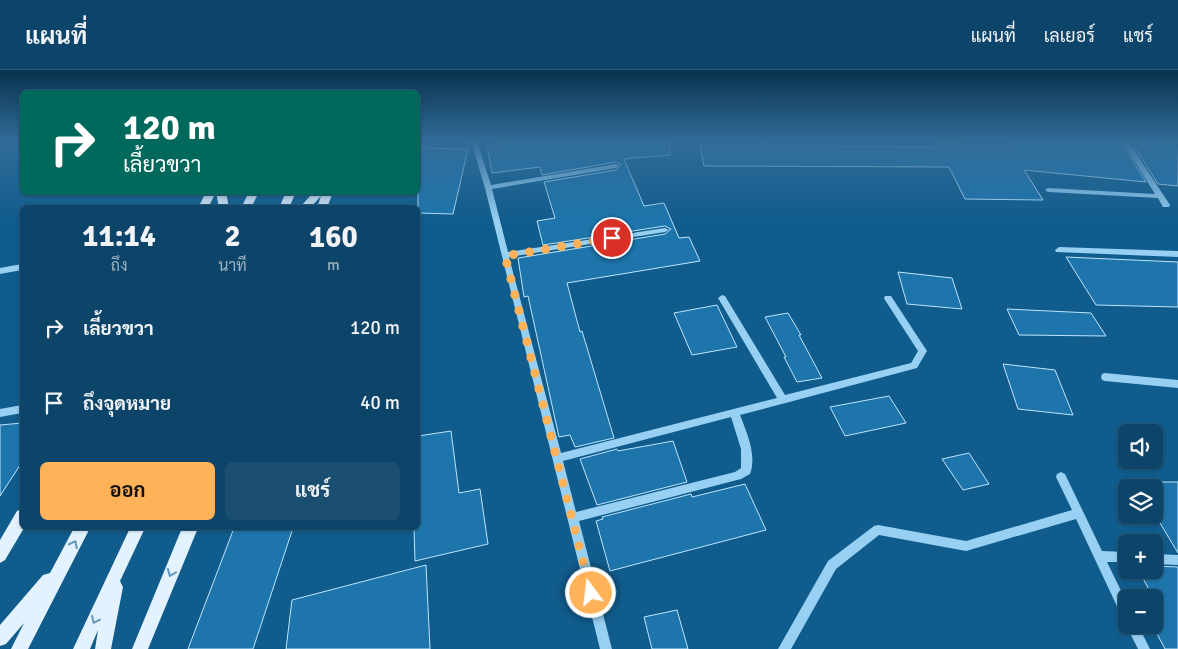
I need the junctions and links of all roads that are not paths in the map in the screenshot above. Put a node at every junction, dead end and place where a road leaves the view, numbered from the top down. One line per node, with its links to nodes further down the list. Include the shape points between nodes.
1 (482, 168): 4 (street)
2 (604, 168): 4 (street)
3 (1142, 168): 7 (street)
4 (488, 188): 13 (street)
5 (1048, 190): 7 (street)
6 (317, 195): 8 (main road)
7 (1160, 196): 9 (street)
8 (307, 205)
9 (1166, 205)
10 (665, 230): 13 (street)
11 (1059, 250): 12 (street)
12 (1178, 254)
13 (505, 256): 24 (street)
14 (20, 267): 15 (street)
15 (0, 271)
16 (722, 298): 20 (street)
17 (888, 298): 20 (street, via 923,351 914,366)
18 (1105, 377): 19 (street)
19 (1178, 384)
20 (783, 400): 22 (street)
21 (20, 409): 23 (street)
22 (734, 412): 24 (street); 27 (street, via 746,444 746,471)
23 (0, 413)
24 (557, 458): 27 (street)
25 (1061, 477): 26 (street)
26 (1078, 513): 33 (street); 47 (street, via 966,546 878,530 832,565)
27 (572, 518): 46 (street)
28 (20, 520): 32 (main road)
29 (81, 530): 37 (main road, one-way to 29)
30 (136, 530): 38 (main road)
31 (189, 530): 45 (main road, one-way to 45)
32 (0, 555)
33 (1099, 556): 34 (street); 39 (street)
34 (1118, 557)
35 (1163, 559): 36 (street)
36 (1178, 560)
37 (64, 564): 41 (main road); 42 (main road)
38 (120, 565): 43 (main road, one-way to 43); 44 (main road)
39 (1118, 596)
40 (1136, 634): 48 (street)
41 (0, 638)
42 (19, 649)
43 (81, 649)
44 (103, 649)
45 (140, 649)
46 (606, 649)
47 (784, 649)
48 (1144, 649)

